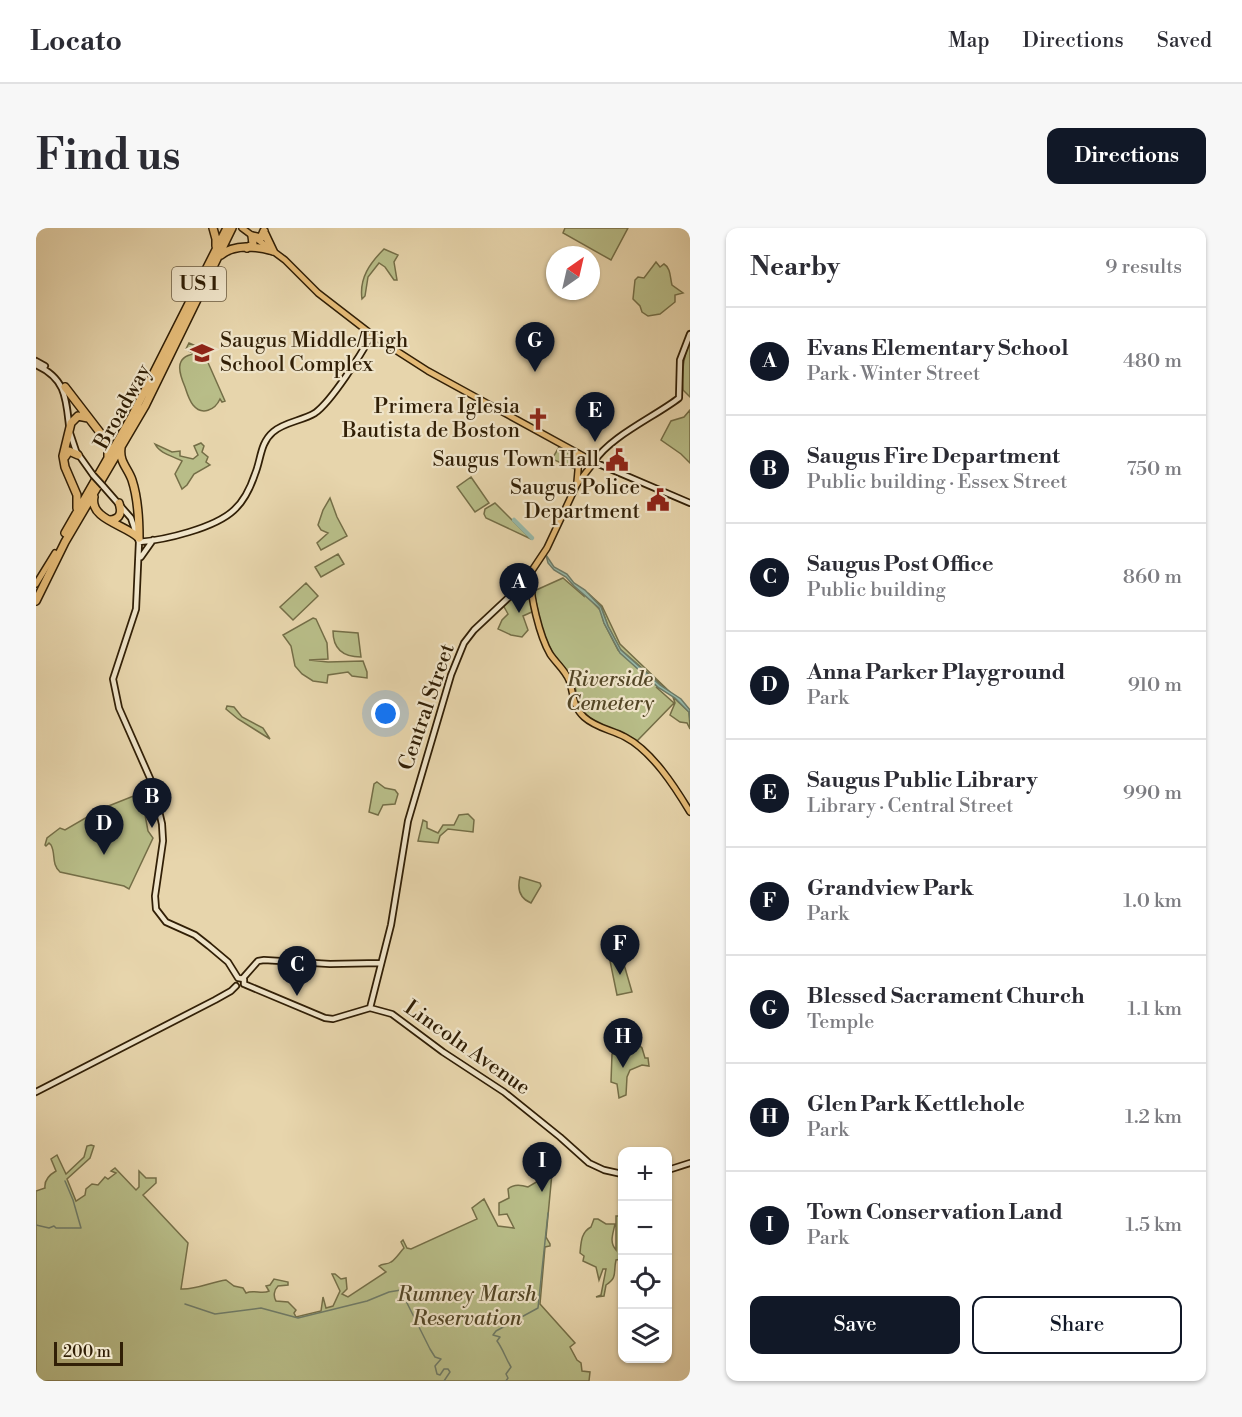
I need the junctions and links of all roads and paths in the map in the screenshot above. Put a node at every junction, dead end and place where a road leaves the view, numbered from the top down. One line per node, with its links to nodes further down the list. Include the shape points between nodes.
1 (213, 228): 4 (highway); 9 (highway)
2 (242, 228): 5 (main road)
3 (263, 230): 5 (highway, via 261,238); 8 (highway)
4 (228, 231): 6 (highway, via 229,244); 9 (highway, Broadway / US 1)
5 (252, 236): 7 (highway, via 253,244); 8 (main road)
6 (235, 248): 7 (highway); 9 (highway)
7 (247, 248): 8 (highway)
8 (273, 251): 11 (main road)
9 (215, 258): 17 (highway, Broadway / US 1, via 145,406)
10 (690, 334): 20 (main road, Central Street, via 680,360 679,398)
11 (372, 335): 18 (main road, via 428,371); 38 (main road, via 321,408 269,436 253,478 233,511 191,532)
12 (36, 363): 13 (main road, via 53,372); 15 (main road, via 63,388)
13 (65, 387): 14 (highway); 15 (main road, via 71,408)
14 (88, 418): 15 (highway, via 76,417); 16 (highway)
15 (70, 428): 19 (main road); 33 (highway, via 63,452 78,497)
16 (105, 439): 17 (highway); 22 (highway)
17 (121, 441): 22 (highway, Broadway / US 1); 25 (highway, via 120,458); 26 (highway, Broadway / US 1)
18 (567, 448): 21 (main road); 24 (main road)
19 (78, 455): 28 (main road); 28 (highway, via 71,451 65,455 75,485 84,491)
20 (598, 455): 21 (main road, Central Street); 23 (main road, Central Street)
21 (586, 457): 23 (main road); 24 (main road)
22 (108, 458): 28 (highway, Broadway / US 1)
23 (594, 462): 27 (main road, Central Street); 32 (main road)
24 (578, 465): 27 (main road); 29 (main road)
25 (125, 468): 26 (highway, via 117,463); 30 (highway)
26 (106, 472): 28 (highway, Broadway / US 1)
27 (587, 472): 29 (main road, Central Street)
28 (97, 482): 31 (main road); 33 (highway, Broadway / US 1); 34 (highway, via 93,503); 36 (highway, Broadway / US 1)
29 (577, 484): 41 (main road, Central Street)
30 (135, 497): 31 (highway, via 129,505); 37 (highway)
31 (119, 503): 35 (highway, via 119,516); 37 (main road, via 131,518)
32 (690, 503)
33 (76, 513): 39 (highway, Broadway / US 1)
34 (101, 515): 35 (highway); 36 (highway, via 86,515)
35 (109, 519): 37 (highway)
36 (76, 524): 45 (highway, Broadway / US 1)
37 (139, 540): 38 (main road); 40 (main road)
38 (153, 540): 40 (main road)
39 (55, 553): 42 (main road, Broadway); 45 (highway, US 1)
40 (140, 558): 48 (main road, via 135,613 113,680 119,708 153,785 163,828 156,909 165,922 210,946)
41 (532, 573): 43 (main road, Central Street); 44 (main road)
42 (36, 584)
43 (523, 584): 44 (main road); 47 (main road, Central Street, via 472,632 451,675 408,821)
44 (532, 592): 46 (main road, via 545,644 569,680 577,709 592,723 634,743 669,779)
45 (37, 596)
46 (690, 812)
47 (381, 963): 48 (main road, via 264,960 258,961); 49 (main road, Central Street)
48 (242, 980): 49 (main road, Lincoln Avenue, via 325,1018); 50 (main road, via 240,987)
49 (370, 1008): 53 (main road, Lincoln Avenue, via 407,1023 510,1096 589,1163)
50 (36, 1092)
51 (690, 1163): 52 (main road)
52 (672, 1169)
53 (618, 1173)

